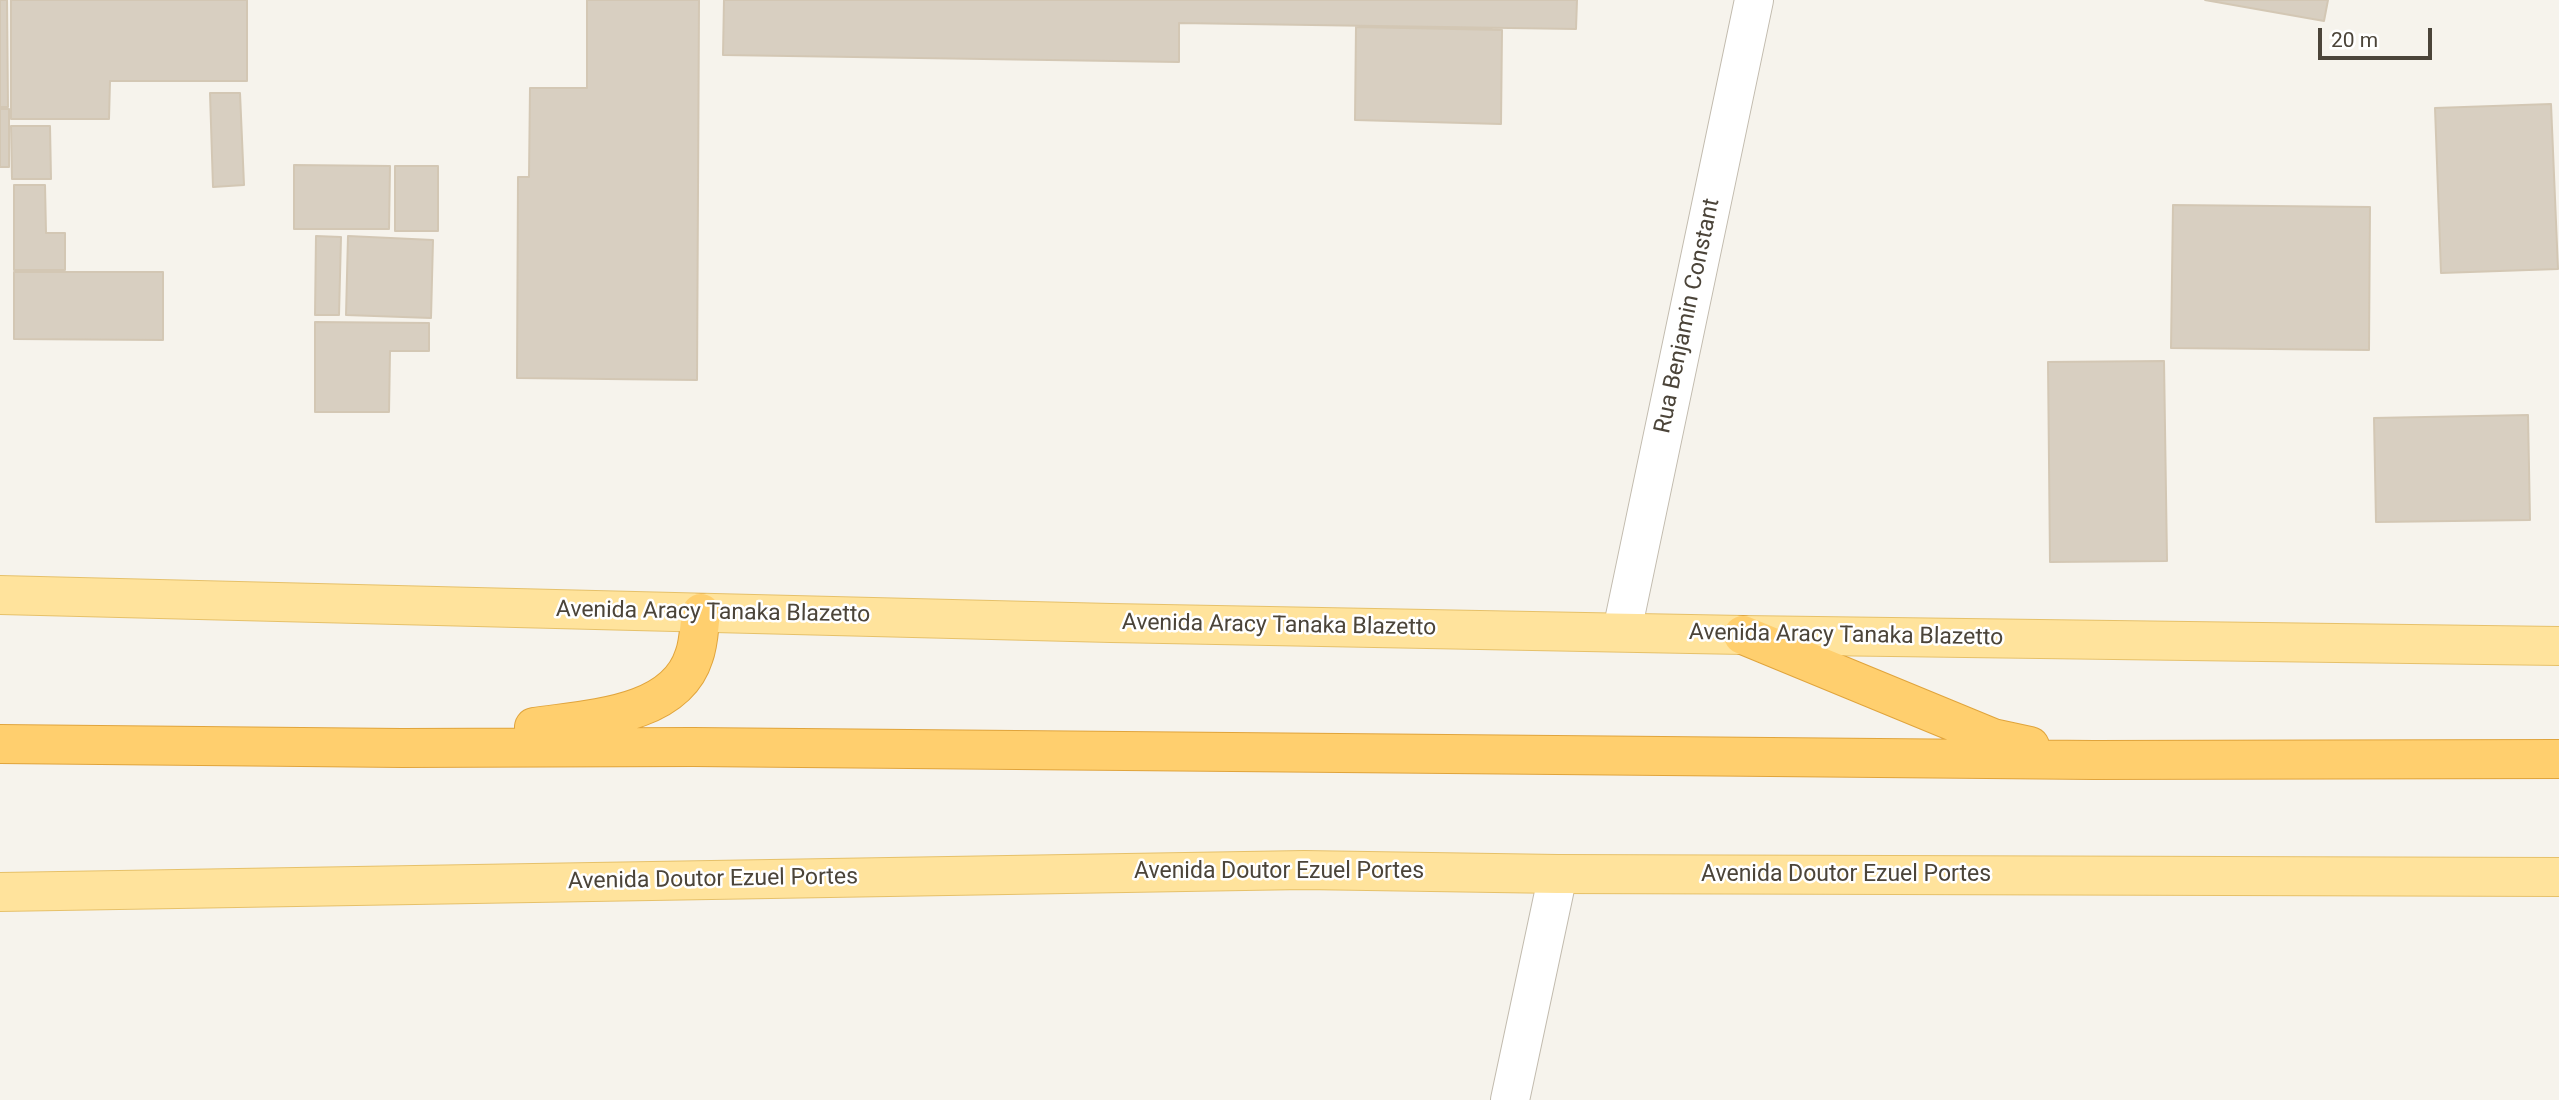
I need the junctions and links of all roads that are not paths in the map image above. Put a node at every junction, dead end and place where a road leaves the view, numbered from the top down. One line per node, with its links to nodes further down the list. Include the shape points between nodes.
1 (1754, 0): 4 (street, Rua Benjamin Constant)
2 (0, 595): 3 (main road, Avenida Aracy Tanaka Blazetto)
3 (701, 613): 4 (main road, Avenida Aracy Tanaka Blazetto); 8 (highway, via 694,657 679,682 655,702 620,714)
4 (1622, 632): 5 (main road, Avenida Aracy Tanaka Blazetto)
5 (1743, 635): 6 (main road, Avenida Aracy Tanaka Blazetto); 10 (highway, via 1993,738)
6 (2559, 646)
7 (0, 744): 8 (highway)
8 (402, 748): 10 (highway)
9 (2559, 759): 10 (highway)
10 (2094, 761)
11 (1558, 874): 12 (main road, Avenida Doutor Ezuel Portes); 13 (main road, Avenida Doutor Ezuel Portes, via 1304,870); 14 (street)
12 (2559, 877)
13 (0, 892)
14 (1510, 1100)

